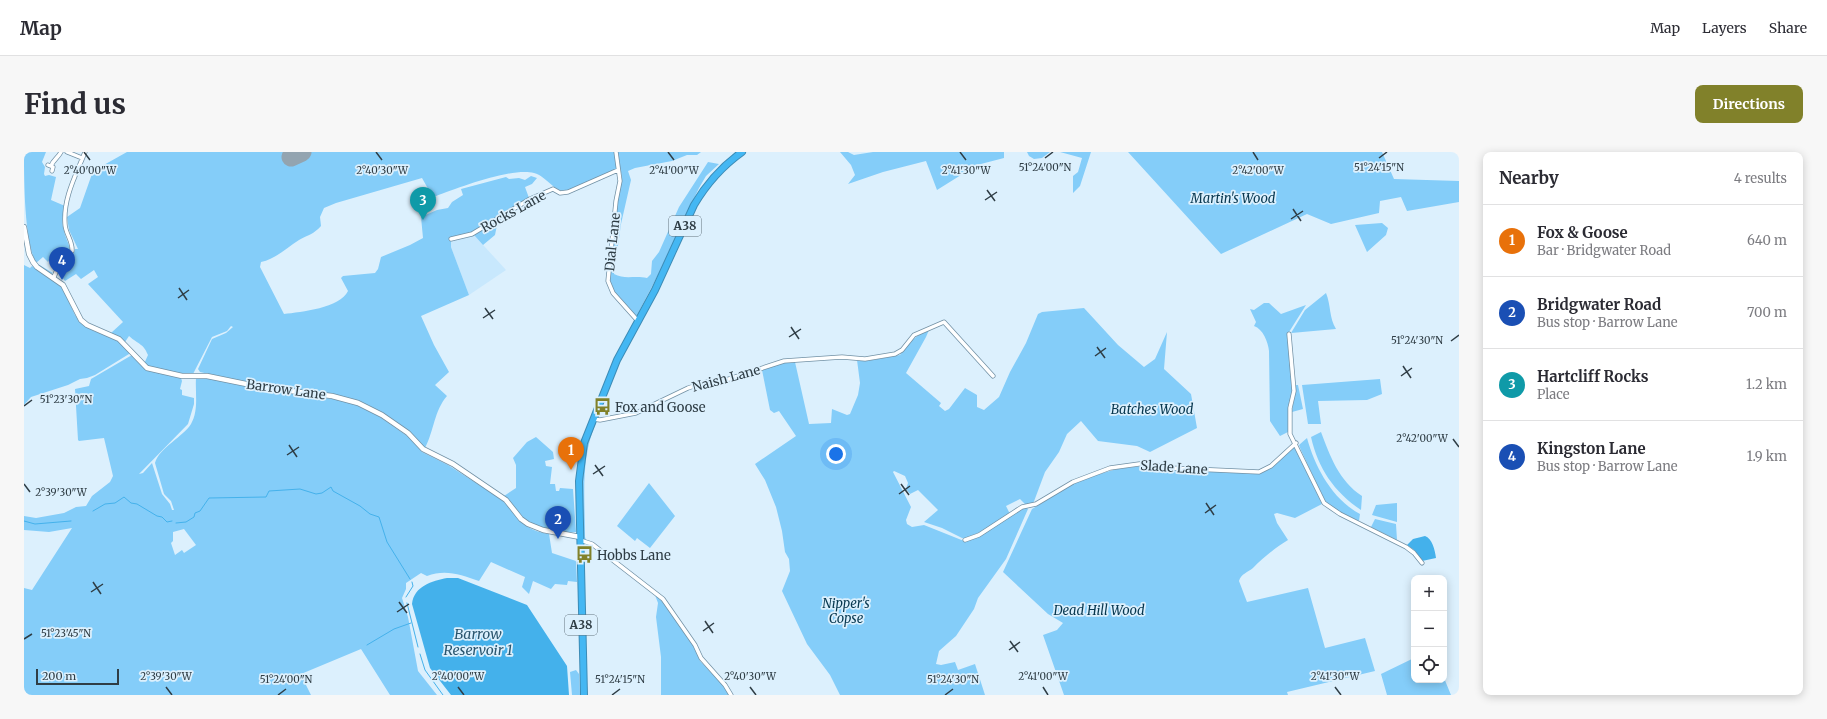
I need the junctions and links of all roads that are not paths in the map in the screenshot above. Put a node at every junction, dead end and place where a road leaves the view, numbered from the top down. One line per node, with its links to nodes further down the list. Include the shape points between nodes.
1 (61, 152): 8 (street, via 50,165 53,167)
2 (67, 152): 6 (street)
3 (85, 152): 6 (street)
4 (616, 152): 7 (street, Dial Lane)
5 (742, 152): 12 (highway, A38, via 719,170 701,193)
6 (82, 158): 11 (street, via 69,188 65,218 72,250 58,267)
7 (618, 170): 10 (street, Rocks Lane, via 568,192 560,193 553,189 530,199 472,234); 12 (street, Dial Lane, via 620,181 608,281 612,293)
8 (52, 171)
9 (24, 227): 11 (main road, Barrow Lane, via 33,262)
10 (451, 239)
11 (54, 278): 17 (main road, Barrow Lane, via 66,288 73,308 81,320 90,327 119,339 147,368 182,376 207,376 266,388 332,396 358,403 408,432 426,451 452,464 506,500 528,524)
12 (638, 322): 15 (highway, A38)
13 (1289, 334): 16 (street, via 1294,391 1290,408 1290,434)
14 (993, 376): 15 (street, Naish Lane, via 944,322 914,335 898,353 865,359 842,357 784,361 726,380 706,382 688,388 636,413 600,420)
15 (592, 418): 17 (highway, A38, via 580,465)
16 (1296, 443): 18 (street, Slade Lane, via 1270,466 1259,472 1171,468 1146,463 1110,468 1073,482 1036,504 1022,507 979,535); 19 (street, via 1324,503 1340,514 1406,547)
17 (580, 539): 20 (highway, A38); 21 (street, via 592,544 662,599 695,644 701,658)
18 (965, 540)
19 (1422, 563)
20 (584, 695)
21 (731, 695)

